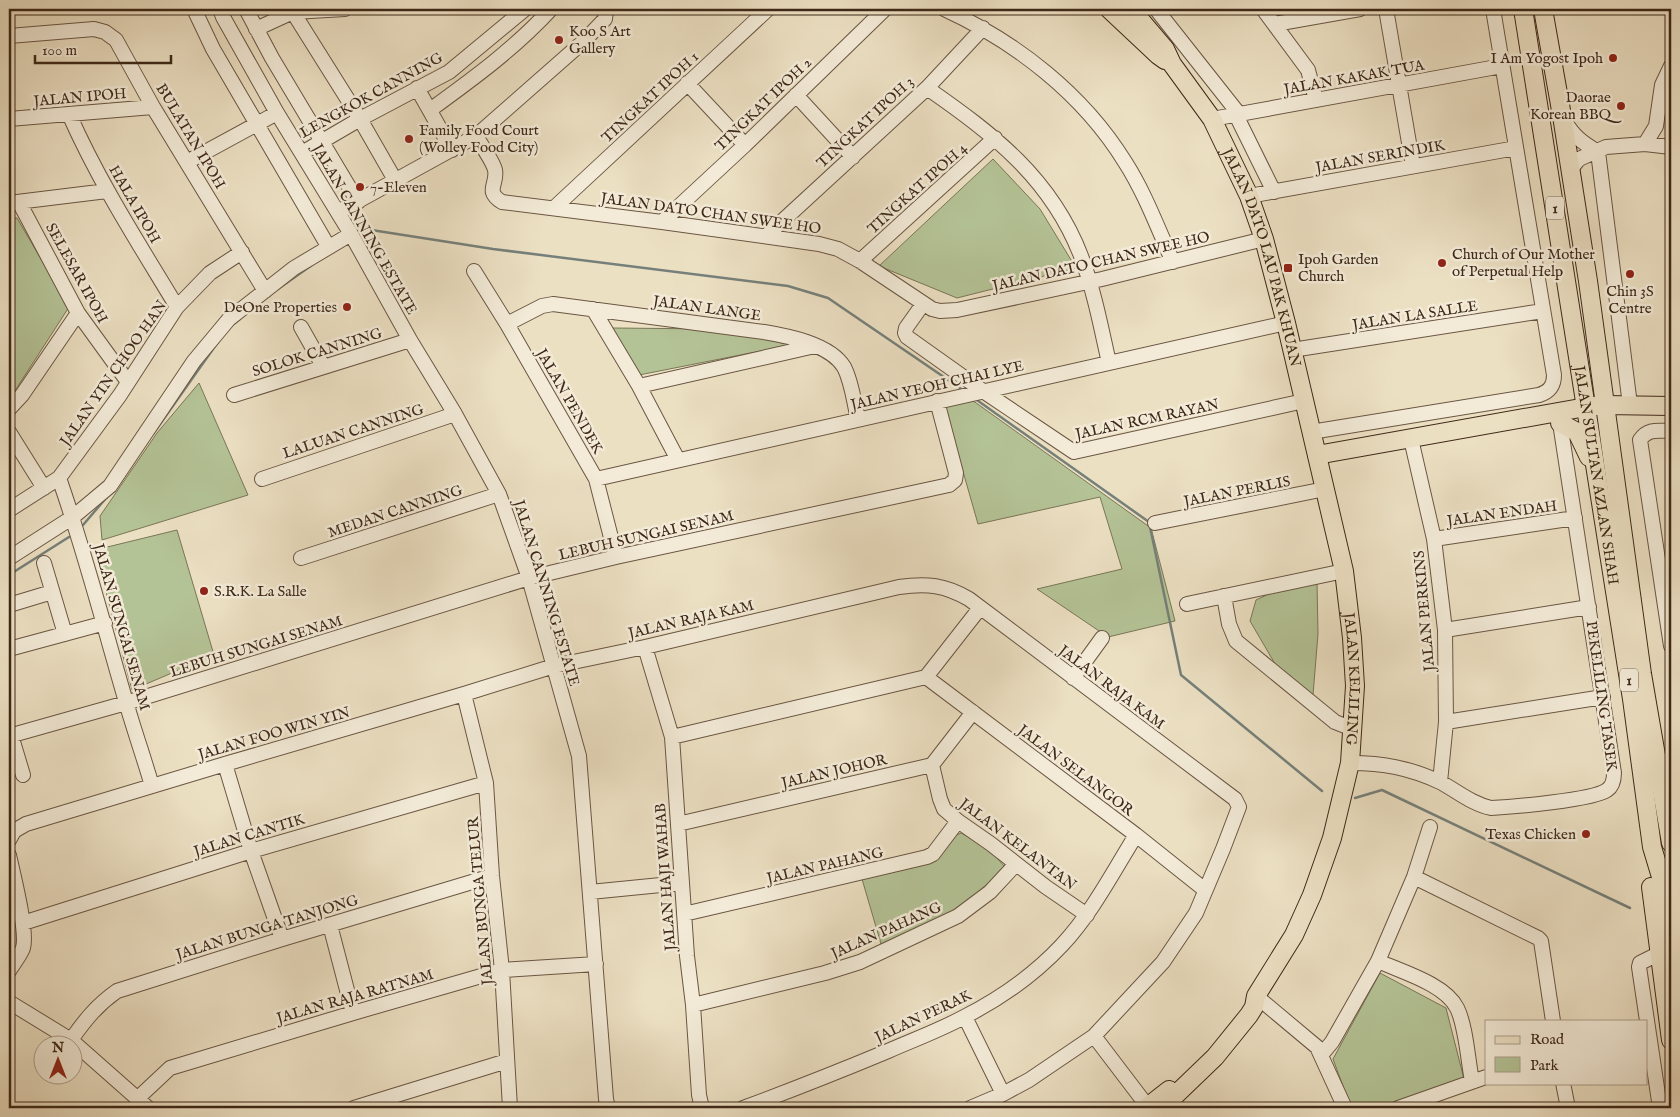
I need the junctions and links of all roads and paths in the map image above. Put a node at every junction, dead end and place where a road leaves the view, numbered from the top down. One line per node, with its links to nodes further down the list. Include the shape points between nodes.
1 (194, 9): 47 (street, via 213,49)
2 (220, 9): 31 (street, JALAN CANNING ESTATE)
3 (246, 9): 24 (street)
4 (345, 9): 19 (street)
5 (526, 9): 34 (street, LENGKOK CANNING, via 449,72)
6 (551, 9): 39 (street, via 528,34)
7 (617, 9): 21 (street)
8 (768, 9): 32 (street, TINGKAT IPOH 1)
9 (885, 9): 36 (street, TINGKAT IPOH 2)
10 (944, 9): 23 (street)
11 (1109, 9): 26 (main road, JALAN DATO LAU PAK KHUAN)
12 (1156, 9): 42 (street)
13 (1263, 9): 22 (street)
14 (1360, 9): 22 (street)
15 (1386, 9): 33 (street)
16 (1493, 9): 29 (street)
17 (1523, 9): 91 (main road, JALAN SULTAN AZLAN SHAH / 1)
18 (1543, 9): 43 (main road, JALAN SULTAN AZLAN SHAH / 1)
19 (292, 10): 24 (street); 45 (street)
20 (1130, 10): 26 (main road); 28 (main road, JALAN DATO LAU PAK KHUAN, via 1165,49)
21 (605, 14): 48 (street, via 571,53)
22 (1275, 24): 37 (street, via 1308,70)
23 (983, 28): 35 (street, TINGKAT IPOH 3); 77 (street, via 1034,62 1061,85 1102,129 1140,189)
24 (256, 29): 27 (street)
25 (9, 36): 38 (street, BULATAN IPOH, via 94,29 106,32 119,45)
26 (1148, 46): 28 (main road, JALAN DATO LAU PAK KHUAN)
27 (272, 58): 31 (street); 50 (street)
28 (1172, 64): 46 (main road, JALAN DATO LAU PAK KHUAN)
29 (1502, 66): 33 (street, JALAN KAKAK TUA); 54 (street)
30 (1671, 66): 51 (street, via 1662,85 1655,130)
31 (253, 70): 40 (street, JALAN CANNING ESTATE)
32 (688, 83): 52 (street); 68 (street, TINGKAT IPOH 1)
33 (1399, 85): 37 (street, JALAN KAKAK TUA); 60 (street)
34 (417, 88): 39 (street); 45 (street, LENGKOK CANNING)
35 (927, 88): 49 (street); 58 (street, TINGKAT IPOH 3)
36 (796, 95): 52 (street, TINGKAT IPOH 2); 58 (street)
37 (1316, 100): 42 (street, JALAN KAKAK TUA)
38 (154, 107): 41 (street, JALAN IPOH); 59 (street, BULATAN IPOH)
39 (430, 110): 55 (street)
40 (277, 113): 47 (street); 57 (street, JALAN CANNING ESTATE)
41 (69, 114): 44 (street, JALAN IPOH); 63 (street, HALA IPOH)
42 (1238, 114): 46 (street, JALAN KAKAK TUA); 64 (street)
43 (1562, 116): 56 (street, via 1571,133); 61 (main road, JALAN SULTAN AZLAN SHAH / 1)
44 (9, 119)
45 (360, 119): 50 (street, LENGKOK CANNING); 62 (street)
46 (1212, 119): 65 (main road, JALAN DATO LAU PAK KHUAN)
47 (257, 124): 59 (street); 74 (street)
48 (476, 136): 55 (street); 68 (street, JALAN DATO CHAN SWEE HO, via 495,169 492,187 497,199 506,203)
49 (995, 138): 76 (street, TINGKAT IPOH 4); 79 (street, via 1025,166 1063,216)
50 (322, 142): 57 (street, LENGKOK CANNING); 67 (street)
51 (1645, 144): 53 (street); 56 (street, via 1606,148)
52 (744, 145): 70 (street, TINGKAT IPOH 2)
53 (1671, 147)
54 (1516, 148): 60 (street, JALAN SERINDIK); 84 (street)
55 (452, 150): 62 (street)
56 (1598, 152): 61 (street, via 1579,159); 101 (street)
57 (302, 153): 69 (street, JALAN CANNING ESTATE)
58 (853, 157): 72 (street, TINGKAT IPOH 3)
59 (187, 162): 75 (street, BULATAN IPOH)
60 (1413, 166): 64 (street, JALAN SERINDIK)
61 (1571, 169): 104 (main road, JALAN SULTAN AZLAN SHAH / 1, via 1588,281)
62 (395, 180): 67 (street)
63 (107, 191): 66 (street); 82 (street, HALA IPOH)
64 (1274, 192): 65 (street, JALAN SERINDIK)
65 (1249, 196): 73 (main road, JALAN DATO LAU PAK KHUAN)
66 (14, 202): 85 (street, SELESAR IPOH)
67 (358, 202): 69 (street)
68 (554, 208): 70 (street, JALAN DATO CHAN SWEE HO)
69 (338, 212): 71 (street, JALAN CANNING ESTATE)
70 (662, 222): 72 (street, JALAN DATO CHAN SWEE HO)
71 (351, 234): 74 (street); 89 (street, JALAN CANNING ESTATE)
72 (766, 236): 76 (street, JALAN DATO CHAN SWEE HO, via 838,249)
73 (1264, 239): 77 (street, JALAN DATO CHAN SWEE HO); 86 (main road, JALAN DATO LAU PAK KHUAN)
74 (328, 246): 80 (street)
75 (242, 252): 80 (street, BULATAN IPOH); 82 (street, JALAN YIN CHOO HAN, via 210,273)
76 (860, 261): 81 (street, JALAN DATO CHAN SWEE HO)
77 (1173, 262): 79 (street, JALAN DATO CHAN SWEE HO)
78 (474, 271): 87 (street, JALAN PENDEK)
79 (1090, 282): 81 (street, JALAN DATO CHAN SWEE HO, via 948,311); 93 (street)
80 (265, 291): 124 (street, via 229,319 194,362 110,486)
81 (923, 304): 97 (street, JALAN RCM RAYAN, via 906,328 906,336)
82 (178, 307): 95 (street, JALAN YIN CHOO HAN)
83 (594, 309): 87 (street, JALAN LANGE, via 553,304 542,306); 90 (street, JALAN LANGE, via 764,332); 96 (street)
84 (1543, 311): 92 (street, JALAN LA SALLE); 112 (street, via 1554,375 1552,386 1544,394)
85 (78, 313): 95 (street, SELESAR IPOH); 103 (street)
86 (1286, 323): 92 (main road, JALAN DATO LAU PAK KHUAN); 93 (street, JALAN YEOH CHAI LYE)
87 (507, 324): 119 (street, JALAN PENDEK)
88 (301, 327): 94 (street)
89 (410, 340): 94 (street, SOLOK CANNING); 105 (street, JALAN CANNING ESTATE)
90 (815, 346): 96 (street); 108 (street, JALAN LANGE, via 832,355 843,366)
91 (1577, 348): 104 (main road, JALAN SULTAN AZLAN SHAH / 1); 106 (main road, via 1574,395 1568,402)
92 (1292, 350): 100 (main road, JALAN DATO LAU PAK KHUAN)
93 (1109, 362): 97 (street, JALAN YEOH CHAI LYE)
94 (323, 366): 98 (street, SOLOK CANNING)
95 (128, 382): 117 (street, JALAN YIN CHOO HAN)
96 (639, 386): 114 (street)
97 (983, 391): 99 (street, JALAN YEOH CHAI LYE); 100 (street, JALAN RCM RAYAN, via 1077,453)
98 (234, 395)
99 (937, 401): 108 (street, JALAN YEOH CHAI LYE); 128 (street, LEBUH SUNGAI SENAM, via 956,473 952,483)
100 (1304, 401): 112 (main road, JALAN DATO LAU PAK KHUAN)
101 (1630, 406): 102 (main road); 104 (main road)
102 (1671, 406)
103 (9, 409)
104 (1597, 412): 106 (main road); 107 (main road); 109 (main road); 116 (main road, JALAN SULTAN AZLAN SHAH / 1); 170 (main road, JALAN SULTAN AZLAN SHAH / 1)
105 (455, 414): 118 (street, LALUAN CANNING); 122 (street, JALAN CANNING ESTATE)
106 (1538, 415): 113 (main road)
107 (1671, 415)
108 (858, 419): 114 (street, JALAN YEOH CHAI LYE)
109 (1560, 423): 113 (main road); 116 (main road, via 1580,437); 125 (street, PEKELILING TASEK)
110 (1671, 431): 144 (street, via 1650,430 1640,440)
111 (9, 432): 120 (street)
112 (1312, 432): 115 (main road, JALAN DATO LAU PAK KHUAN)
113 (1412, 443): 115 (main road); 127 (street, JALAN PERKINS)
114 (678, 460): 119 (street, JALAN YEOH CHAI LYE)
115 (1318, 460): 121 (main road, JALAN KELILING)
116 (1598, 476): 184 (main road, JALAN SULTAN AZLAN SHAH / 1, via 1652,847 1661,877)
117 (59, 478): 120 (street, JALAN YIN CHOO HAN); 124 (street, JALAN SUNGAI SENAM)
118 (262, 478)
119 (596, 478): 128 (street, JALAN PENDEK)
120 (44, 488): 123 (street, JALAN YIN CHOO HAN)
121 (1325, 490): 126 (street, JALAN PERLIS); 132 (main road, JALAN KELILING)
122 (499, 494): 130 (street, MEDAN CANNING); 133 (street, JALAN CANNING ESTATE)
123 (9, 510)
124 (73, 517): 129 (street); 140 (street, JALAN SUNGAI SENAM)
125 (1575, 518): 127 (street, JALAN ENDAH); 138 (street, PEKELILING TASEK)
126 (1155, 523)
127 (1434, 539): 141 (street, JALAN PERKINS)
128 (616, 557): 133 (street, LEBUH SUNGAI SENAM)
129 (9, 558)
130 (301, 558)
131 (44, 563): 134 (street)
132 (1344, 571): 135 (street); 155 (main road, JALAN KELILING, via 1354,667)
133 (529, 578): 147 (street, JALAN CANNING ESTATE); 152 (street, LEBUH SUNGAI SENAM)
134 (52, 592): 137 (street); 142 (street)
135 (1224, 596): 136 (street); 155 (street, via 1236,641 1335,722)
136 (1187, 604)
137 (9, 605)
138 (1589, 607): 141 (street); 151 (street, PEKELILING TASEK)
139 (980, 608): 145 (street, JALAN RAJA KAM, via 954,590 919,584); 148 (street); 149 (street, JALAN RAJA KAM)
140 (105, 623): 142 (street); 152 (street, JALAN SUNGAI SENAM)
141 (1446, 630): 154 (street, JALAN PERKINS)
142 (64, 634): 146 (street)
143 (1102, 638): 149 (street)
144 (1671, 646)
145 (645, 647): 147 (street, JALAN RAJA KAM); 157 (street, JALAN HAJI WAHAB)
146 (9, 649)
147 (554, 666): 150 (street, JALAN FOO WIN YIN); 178 (street, JALAN CANNING ESTATE, via 579,756)
148 (926, 677): 153 (street, JALAN SELANGOR); 157 (street)
149 (1073, 678): 177 (street, JALAN RAJA KAM, via 1237,801 1238,810)
150 (464, 694): 159 (street, JALAN FOO WIN YIN); 162 (street, JALAN BUNGA TELUR)
151 (1603, 697): 154 (street); 163 (street, PEKELILING TASEK, via 1614,782 1602,793 1491,808)
152 (126, 703): 156 (street); 164 (street, JALAN SUNGAI SENAM)
153 (972, 712): 160 (street); 168 (street, JALAN SELANGOR)
154 (1446, 722): 163 (street, JALAN PERKINS)
155 (1354, 729): 158 (main road, JALAN KELILING)
156 (10, 736): 161 (street)
157 (672, 737): 166 (street, JALAN HAJI WAHAB)
158 (1350, 763): 163 (street, PEKELILING TASEK, via 1399,766); 189 (main road, JALAN KELILING, via 1332,838 1312,895 1294,936)
159 (225, 764): 164 (street, JALAN FOO WIN YIN); 171 (street)
160 (932, 764): 165 (street, JALAN KELANTAN, via 944,808); 166 (street, JALAN JOHOR)
161 (23, 775)
162 (486, 782): 171 (street, JALAN CANTIK); 174 (street, JALAN BUNGA TELUR)
163 (1440, 782)
164 (152, 786): 169 (street, JALAN FOO WIN YIN, via 19,827)
165 (958, 821): 173 (street, JALAN KELANTAN); 179 (street, JALAN PAHANG, via 928,857)
166 (678, 824): 176 (street, JALAN HAJI WAHAB)
167 (1430, 827): 175 (street)
168 (1136, 835): 177 (street, JALAN SELANGOR); 180 (street, JALAN PERAK)
169 (9, 840)
170 (1671, 843)
171 (251, 851): 181 (street, JALAN CANTIK); 183 (street)
172 (9, 855): 181 (street)
173 (1016, 864): 180 (street, JALAN KELANTAN); 191 (street, JALAN PAHANG, via 990,892 958,916 860,962)
174 (492, 876): 182 (street, JALAN BUNGA TANJONG); 187 (street, JALAN BUNGA TELUR)
175 (1414, 877): 185 (street); 194 (street, via 1541,941)
176 (681, 883): 178 (street); 179 (street, JALAN HAJI WAHAB)
177 (1205, 890): 199 (street, JALAN RAJA KAM, via 1196,912 1163,962)
178 (590, 892): 186 (street, JALAN CANNING ESTATE)
179 (684, 914): 191 (street, JALAN HAJI WAHAB)
180 (1086, 915): 193 (street, JALAN PERAK, via 1062,945 1038,967)
181 (23, 923): 188 (street, via 23,948)
182 (330, 925): 183 (street, JALAN BUNGA TANJONG); 192 (street)
183 (282, 939): 198 (street, JALAN BUNGA TANJONG, via 117,990 101,1002)
184 (1666, 947): 195 (street, via 1640,963); 200 (main road, JALAN SULTAN AZLAN SHAH)
185 (1378, 961): 202 (street); 205 (street, via 1436,987 1450,998 1462,1020)
186 (596, 964): 187 (street, JALAN RAJA RATNAM); 212 (street, JALAN CANNING ESTATE)
187 (502, 970): 192 (street, JALAN RAJA RATNAM); 203 (street, JALAN BUNGA TELUR)
188 (9, 971)
189 (1256, 996): 202 (street, via 1311,1040); 216 (main road, JALAN KELILING, via 1254,1007 1215,1057)
190 (9, 1002): 197 (street)
191 (693, 1005): 213 (street, JALAN HAJI WAHAB)
192 (353, 1013): 208 (street, JALAN RAJA RATNAM, via 170,1068)
193 (965, 1017): 207 (street); 214 (street, JALAN PERAK, via 818,1080)
194 (1553, 1020)
195 (1647, 1020)
196 (1648, 1027): 220 (street)
197 (60, 1034)
198 (74, 1034)
199 (1094, 1036): 207 (street, JALAN RAJA KAM); 216 (street)
200 (1671, 1040)
201 (82, 1050): 208 (street)
202 (1322, 1054): 217 (street)
203 (507, 1061): 210 (street); 211 (street, JALAN BUNGA TELUR)
204 (1485, 1076): 205 (street)
205 (1472, 1081): 218 (street)
206 (1563, 1084): 219 (street)
207 (1003, 1094): 215 (street, JALAN RAJA KAM)
208 (138, 1098): 209 (street)
209 (148, 1108)
210 (354, 1108)
211 (510, 1108)
212 (608, 1108)
213 (702, 1108)
214 (743, 1108)
215 (970, 1108)
216 (1152, 1108)
217 (1345, 1108)
218 (1398, 1108)
219 (1568, 1108)
220 (1660, 1108)

